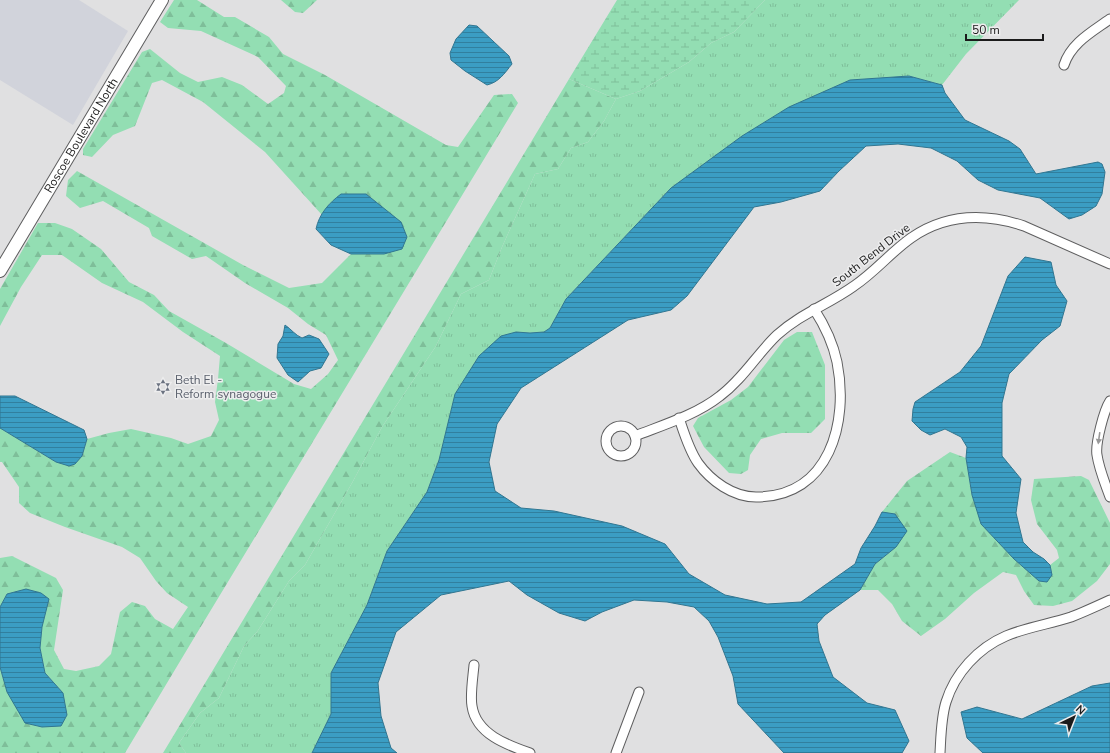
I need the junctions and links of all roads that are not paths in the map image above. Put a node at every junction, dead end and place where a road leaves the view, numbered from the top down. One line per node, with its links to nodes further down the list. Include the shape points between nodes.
1 (162, 0): 5 (street, Roscoe Boulevard North)
2 (1110, 18): 3 (street, via 1071,50)
3 (1064, 65)
4 (1110, 264): 6 (street, South Bend Drive, via 1010,221 980,217 950,220 918,234 854,286)
5 (0, 271)
6 (814, 310): 8 (street, South Bend Drive, via 778,334 741,377 719,397); 8 (street, via 830,339 837,361 840,398 839,419 832,444 827,456 811,477 790,491 764,497 743,495 728,489 719,484 698,462)
7 (1110, 401): 10 (street, one-way to 10, via 1100,426 1096,454)
8 (678, 418): 9 (street, South Bend Drive)
9 (635, 436)
10 (1110, 497)
11 (1110, 600): 16 (street, via 1072,616 1007,636 982,650 959,675 950,691 943,716)
12 (474, 665): 14 (street, via 472,704 477,719 494,738)
13 (639, 692): 15 (street)
14 (530, 753)
15 (616, 753)
16 (940, 753)

